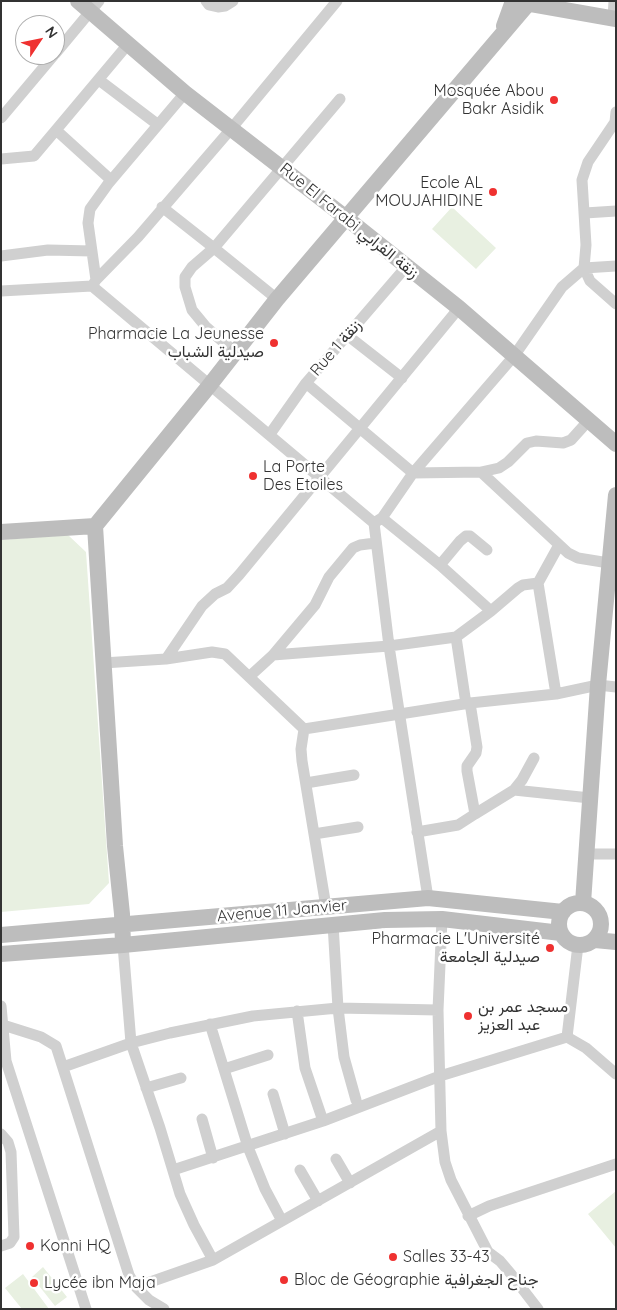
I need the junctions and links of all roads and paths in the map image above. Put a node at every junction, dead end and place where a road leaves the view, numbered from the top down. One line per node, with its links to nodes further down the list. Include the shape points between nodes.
1 (78, 1): 8 (street, Rue El Farabi زنقة الفرابي)
2 (206, 1): 3 (street, via 218,7)
3 (233, 1)
4 (337, 1): 20 (street)
5 (560, 1): 9 (street)
6 (614, 1): 10 (street)
7 (525, 3): 9 (street); 28 (street)
8 (95, 7): 11 (street); 12 (street, Rue El Farabi زنقة الفرابي)
9 (576, 11): 10 (street)
10 (614, 19)
11 (65, 43)
12 (129, 43): 14 (street); 15 (street, Rue El Farabi زنقة الفرابي)
13 (46, 65): 17 (street)
14 (99, 80): 19 (street); 21 (street)
15 (185, 93): 19 (street); 20 (street, Rue El Farabi زنقة الفرابي)
16 (340, 99): 23 (street)
17 (1, 118)
18 (615, 119): 27 (street, via 584,169)
19 (157, 124): 24 (street)
20 (231, 129): 23 (street, Rue El Farabi زنقة الفرابي); 25 (street)
21 (56, 130): 22 (street, via 34,156); 24 (street)
22 (1, 159)
23 (283, 168): 28 (street, Rue El Farabi زنقة الفرابي); 29 (street)
24 (111, 180): 30 (street, via 90,209 88,223)
25 (162, 207): 29 (street); 35 (street)
26 (616, 211): 27 (street)
27 (585, 213): 34 (street)
28 (346, 217): 32 (street, Rue El Farabi زنقة الفرابي); 37 (street)
29 (214, 248): 37 (street); 41 (street, via 185,277 185,287 197,318)
30 (92, 251): 31 (street, via 48,250); 35 (street)
31 (1, 256)
32 (406, 266): 39 (street, Rue El Farabi زنقة الفرابي); 40 (street, Rue 1 زنقة)
33 (616, 266): 34 (street)
34 (584, 268): 38 (street, via 590,281); 42 (street, via 562,287)
35 (94, 283): 36 (street); 45 (street)
36 (1, 291)
37 (277, 299): 41 (street)
38 (616, 304)
39 (459, 308): 42 (street, Rue El Farabi زنقة الفرابي); 43 (street)
40 (347, 335): 43 (street); 44 (street, Rue 1 زنقة)
41 (235, 352): 45 (street)
42 (514, 356): 46 (street, Rue El Farabi زنقة الفرابي); 51 (street)
43 (402, 378): 47 (street)
44 (306, 383): 47 (street); 48 (street, Rue 1 زنقة)
45 (209, 386): 48 (street); 55 (street)
46 (589, 420): 49 (street, Rue El Farabi زنقة الفرابي); 50 (street, via 571,440 527,443 503,466)
47 (361, 428): 51 (street); 52 (street)
48 (270, 434): 52 (street)
49 (616, 444)
50 (480, 472): 51 (street); 58 (street)
51 (413, 473): 54 (street)
52 (320, 477): 54 (street); 67 (street, via 239,575 202,606)
53 (616, 495): 60 (street)
54 (378, 520): 57 (street); 61 (street)
55 (94, 526): 56 (street); 68 (street)
56 (1, 532)
57 (375, 543): 65 (street); 66 (street, via 353,548 329,576 315,605)
58 (559, 545): 60 (street, via 578,558); 62 (street)
59 (487, 550): 61 (street, via 466,536)
60 (613, 564): 70 (street)
61 (440, 565): 63 (street)
62 (538, 583): 63 (street, via 518,588); 72 (street)
63 (491, 612): 64 (street)
64 (456, 638): 65 (street); 73 (street)
65 (389, 646): 66 (street); 74 (street)
66 (273, 655): 69 (street)
67 (166, 659): 68 (street); 69 (street, via 222,653)
68 (103, 663): 95 (street)
69 (250, 676): 75 (street)
70 (598, 685): 71 (street); 72 (street); 80 (street)
71 (616, 687)
72 (556, 694): 73 (street)
73 (468, 703): 74 (street); 81 (street, via 476,753 467,771)
74 (400, 713): 75 (street); 83 (street)
75 (304, 729): 78 (street, via 301,749)
76 (534, 758): 79 (street)
77 (354, 775): 78 (street)
78 (306, 783): 84 (street)
79 (514, 790): 80 (street); 81 (street)
80 (590, 798): 85 (street)
81 (475, 814): 83 (street, via 458,825)
82 (358, 827): 84 (street)
83 (417, 832): 87 (street)
84 (314, 834): 89 (street)
85 (586, 854): 86 (street); 88 (street)
86 (616, 854)
87 (428, 898): 89 (street, Avenue 11 Janvier); 90 (street, Avenue 11 Janvier)
88 (583, 903): 90 (street, via 569,906); 91 (street, via 592,906)
89 (326, 907): 95 (street, Avenue 11 Janvier)
90 (563, 912): 96 (street, via 559,922)
91 (599, 915): 92 (street); 98 (street, via 600,933)
92 (616, 918)
93 (442, 919): 94 (street, Avenue 11 Janvier); 96 (street, Avenue 11 Janvier); 105 (street)
94 (333, 924): 100 (street, Avenue 11 Janvier); 104 (street)
95 (122, 925): 97 (street, Avenue 11 Janvier); 100 (street)
96 (561, 934): 101 (street, via 568,942)
97 (1, 935)
98 (594, 940): 99 (street); 101 (street)
99 (616, 942)
100 (122, 945): 102 (street, Avenue 11 Janvier); 110 (street)
101 (578, 945): 109 (street)
102 (1, 954)
103 (1, 1006): 108 (street)
104 (338, 1008): 105 (street); 106 (street); 119 (street, via 344,1058)
105 (438, 1010): 115 (street)
106 (297, 1011): 107 (street); 121 (street, via 305,1068)
107 (210, 1024): 110 (street); 113 (street)
108 (3, 1025): 112 (street, via 54,1044); 138 (street, via 6,1061)
109 (567, 1037): 114 (street, via 586,1048); 115 (street)
110 (131, 1043): 112 (street); 117 (street)
111 (268, 1055): 113 (street)
112 (63, 1067): 137 (street, via 129,1275)
113 (224, 1069): 125 (street)
114 (616, 1074)
115 (440, 1076): 121 (street); 122 (street)
116 (181, 1078): 117 (street)
117 (146, 1088): 129 (street)
118 (273, 1094): 124 (street)
119 (356, 1100)
120 (202, 1119): 126 (street)
121 (323, 1121): 124 (street)
122 (441, 1131): 131 (street); 133 (street, via 445,1162)
123 (1, 1134): 135 (street, via 11,1152 14,1237 10,1243)
124 (284, 1134): 125 (street)
125 (248, 1146): 126 (street); 134 (street)
126 (213, 1158): 129 (street)
127 (336, 1159): 131 (street)
128 (616, 1164): 133 (street)
129 (173, 1170): 136 (street, via 185,1207)
130 (300, 1170): 132 (street)
131 (350, 1182): 132 (street)
132 (318, 1201): 134 (street)
133 (468, 1216): 140 (street, via 488,1252)
134 (282, 1221): 136 (street)
135 (1, 1246)
136 (213, 1260): 137 (street)
137 (136, 1287): 139 (street, via 148,1300)
138 (86, 1309)
139 (164, 1309)
140 (538, 1309)

